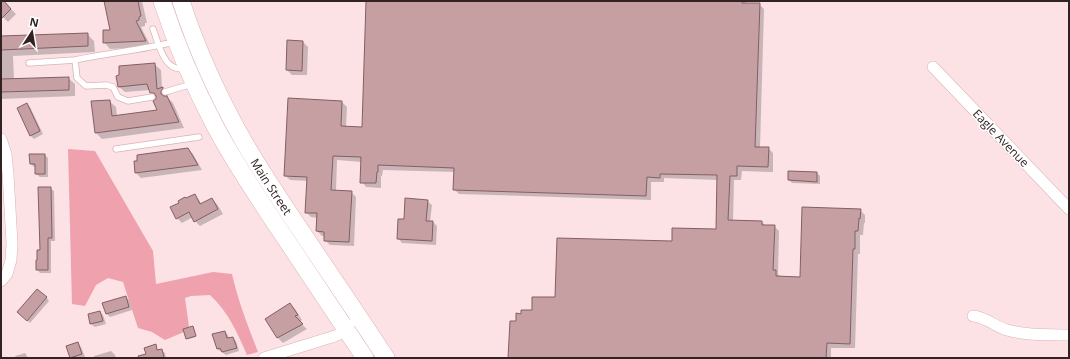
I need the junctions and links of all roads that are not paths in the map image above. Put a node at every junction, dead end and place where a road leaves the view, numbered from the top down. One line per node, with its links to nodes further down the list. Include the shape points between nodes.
1 (162, 1): 4 (main road, Main Street)
2 (181, 1): 18 (main road, Main Street, via 208,71 244,143)
3 (153, 29): 5 (lane)
4 (176, 42): 5 (lane); 9 (main road, Main Street)
5 (159, 46): 6 (lane); 9 (lane, via 170,65 181,70)
6 (74, 60): 7 (lane); 12 (lane, via 77,78 86,86 106,85 113,88 118,97 128,101)
7 (29, 63)
8 (933, 67): 16 (street, Eagle Avenue)
9 (187, 68): 10 (main road, Main Street)
10 (194, 84): 11 (lane); 20 (main road, Main Street, via 237,165)
11 (165, 92)
12 (152, 97)
13 (199, 137): 15 (lane)
14 (1, 139): 17 (street, via 6,154 12,243 11,260)
15 (116, 149)
16 (1069, 209)
17 (1, 281)
18 (358, 316): 20 (street); 24 (main road, Main Street)
19 (973, 316): 21 (street, via 1018,333)
20 (345, 329): 22 (street, via 334,336); 23 (main road, Main Street)
21 (1069, 335)
22 (264, 358)
23 (365, 358)
24 (386, 358)

